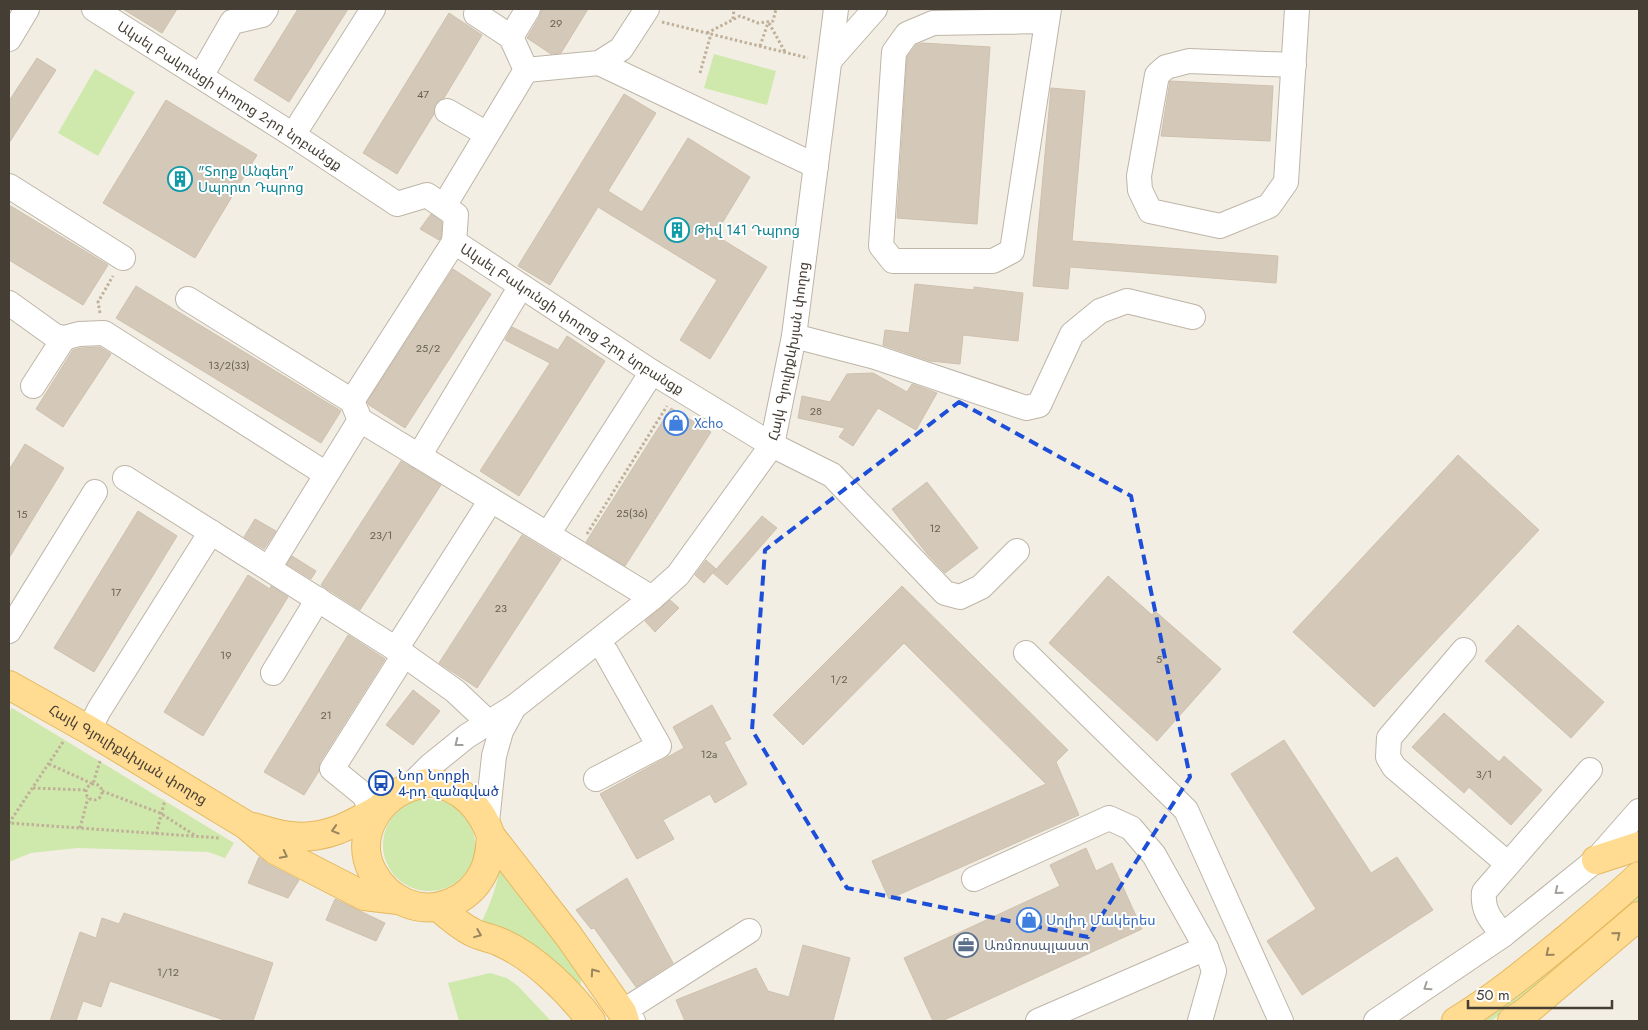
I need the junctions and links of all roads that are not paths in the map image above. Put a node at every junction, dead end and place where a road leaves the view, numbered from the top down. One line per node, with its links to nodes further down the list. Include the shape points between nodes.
1 (27, 9): 14 (street)
2 (266, 9): 12 (street, via 262,15)
3 (373, 9): 22 (street)
4 (479, 9): 13 (street, via 476,14)
5 (528, 9): 13 (street)
6 (836, 9): 15 (street, Հայկ Գյուլիքևխյան փողոց)
7 (875, 9): 15 (street)
8 (1298, 9): 17 (street)
9 (98, 10): 19 (street, Ակսել Բակունցի փողոց 2-րդ նրբանցք)
10 (643, 12): 16 (street, via 620,49)
11 (1048, 15): 11 (street, via 933,24 907,34 894,52 881,246 893,262 993,261 1012,251)
12 (230, 16): 19 (street)
13 (511, 37): 18 (street)
14 (9, 39)
15 (819, 59): 23 (street, Հայկ Գյուլիքևխյան փողոց)
16 (599, 63): 18 (street); 23 (street)
17 (1294, 64): 17 (street, via 1286,182 1269,206 1220,226 1150,211 1140,190 1139,176 1157,75 1166,68 1189,61)
18 (526, 70): 21 (street)
19 (201, 76): 22 (street, Ակսել Բակունցի փողոց 2-րդ նրբանցք)
20 (447, 111): 21 (street)
21 (487, 134): 25 (street)
22 (293, 135): 25 (street, Ակսել Բակունցի փողոց 2-րդ նրբանցք, via 397,204 427,194)
23 (816, 166): 32 (street, Հայկ Գյուլիքևխյան փողոց)
24 (9, 186): 27 (street)
25 (444, 206): 26 (street, Ակսել Բակունցի փողոց 2-րդ նրբանցք, via 456,215)
26 (454, 242): 28 (street, Ակսել Բակունցի փողոց 2-րդ նրբանցք); 36 (street)
27 (124, 258)
28 (521, 286): 34 (street, Ակսել Բակունցի փողոց 2-րդ նրբանցք); 38 (street)
29 (188, 299): 36 (street)
30 (9, 303): 33 (street, via 55,336)
31 (1193, 317): 32 (street, via 1126,300 1100,311 1072,334 1039,405 1026,408 874,357)
32 (794, 336): 37 (street, Հայկ Գյուլիքևխյան փողոց)
33 (64, 338): 35 (street); 39 (street, via 104,334)
34 (652, 372): 37 (street, Ակսել Բակունցի փողոց 2-րդ նրբանցք); 44 (street)
35 (33, 386)
36 (356, 410): 38 (street); 39 (street)
37 (772, 445): 45 (street, Ակսել Բակունցի փողոց 2-րդ նրբանցք, via 832,475 945,593 960,597 981,587); 47 (street, Հայկ Գյուլիքևխյան փողոց, via 678,575)
38 (420, 456): 42 (street)
39 (326, 474): 46 (street)
40 (124, 478): 43 (street)
41 (95, 492): 49 (street)
42 (491, 500): 44 (street); 52 (street)
43 (211, 532): 46 (street); 58 (street, via 99,710)
44 (548, 534): 47 (street)
45 (1017, 551)
46 (269, 568): 48 (street)
47 (652, 598): 50 (street, Հայկ Գյուլիքևխյան փողոց)
48 (318, 599): 52 (street); 54 (street)
49 (9, 631)
50 (596, 643): 56 (street, Հայկ Գյուլիքևխյան փողոց); 60 (street, via 606,652 659,746)
51 (1464, 650): 68 (street, via 1388,738 1388,757 1394,767)
52 (400, 652): 57 (street, via 455,691); 62 (street, via 332,769 364,795)
53 (1026, 653): 81 (street, via 1186,810)
54 (273, 673)
55 (9, 685): 58 (main road, Հայկ Գյուլիքևխյան փողոց)
56 (514, 707): 57 (street, Հայկ Գյուլիքևխյան փողոց); 65 (street, Հայկ Գյուլիքևխյան փողոց, via 501,731 494,756)
57 (488, 722): 61 (street, Հայկ Գյուլիքևխյան փողոց, one-way to 61, via 431,765)
58 (78, 733): 64 (main road, Հայկ Գյուլիքևխյան փողոց)
59 (1590, 770): 68 (street)
60 (596, 779)
61 (409, 787): 62 (main road); 65 (main road, via 431,782 454,789 479,810)
62 (376, 810): 64 (main road, Հայկ Գյուլիքևխյան փողոց, one-way to 64, via 338,831 311,836 290,836); 71 (main road, via 367,837 366,852 377,880)
63 (1639, 811): 67 (street)
64 (246, 825): 71 (main road, Հայկ Գյուլիքևխյան փողոց, one-way to 71, via 275,850 364,896)
65 (489, 829): 72 (main road, via 489,858 477,884 454,902); 77 (main road, one-way to 65)
66 (1639, 846): 67 (main road)
67 (1596, 860): 75 (street, one-way to 75)
68 (1508, 864): 75 (street, via 1484,892 1483,902 1486,914)
69 (1639, 876): 83 (main road, one-way to 83, via 1548,955)
70 (974, 879): 76 (street, via 1109,818 1131,828 1154,855)
71 (398, 900): 72 (main road, via 412,906)
72 (438, 908): 78 (main road, one-way to 78, via 473,932 502,943 532,961)
73 (1639, 916): 84 (main road, one-way to 73)
74 (749, 931): 77 (street)
75 (1503, 935): 82 (street, one-way to 82)
76 (1206, 948): 79 (street); 80 (street, via 1214,971)
77 (626, 1018)
78 (591, 1021)
79 (1038, 1021)
80 (1200, 1021)
81 (1281, 1021)
82 (1376, 1021)
83 (1456, 1021)
84 (1512, 1021)

